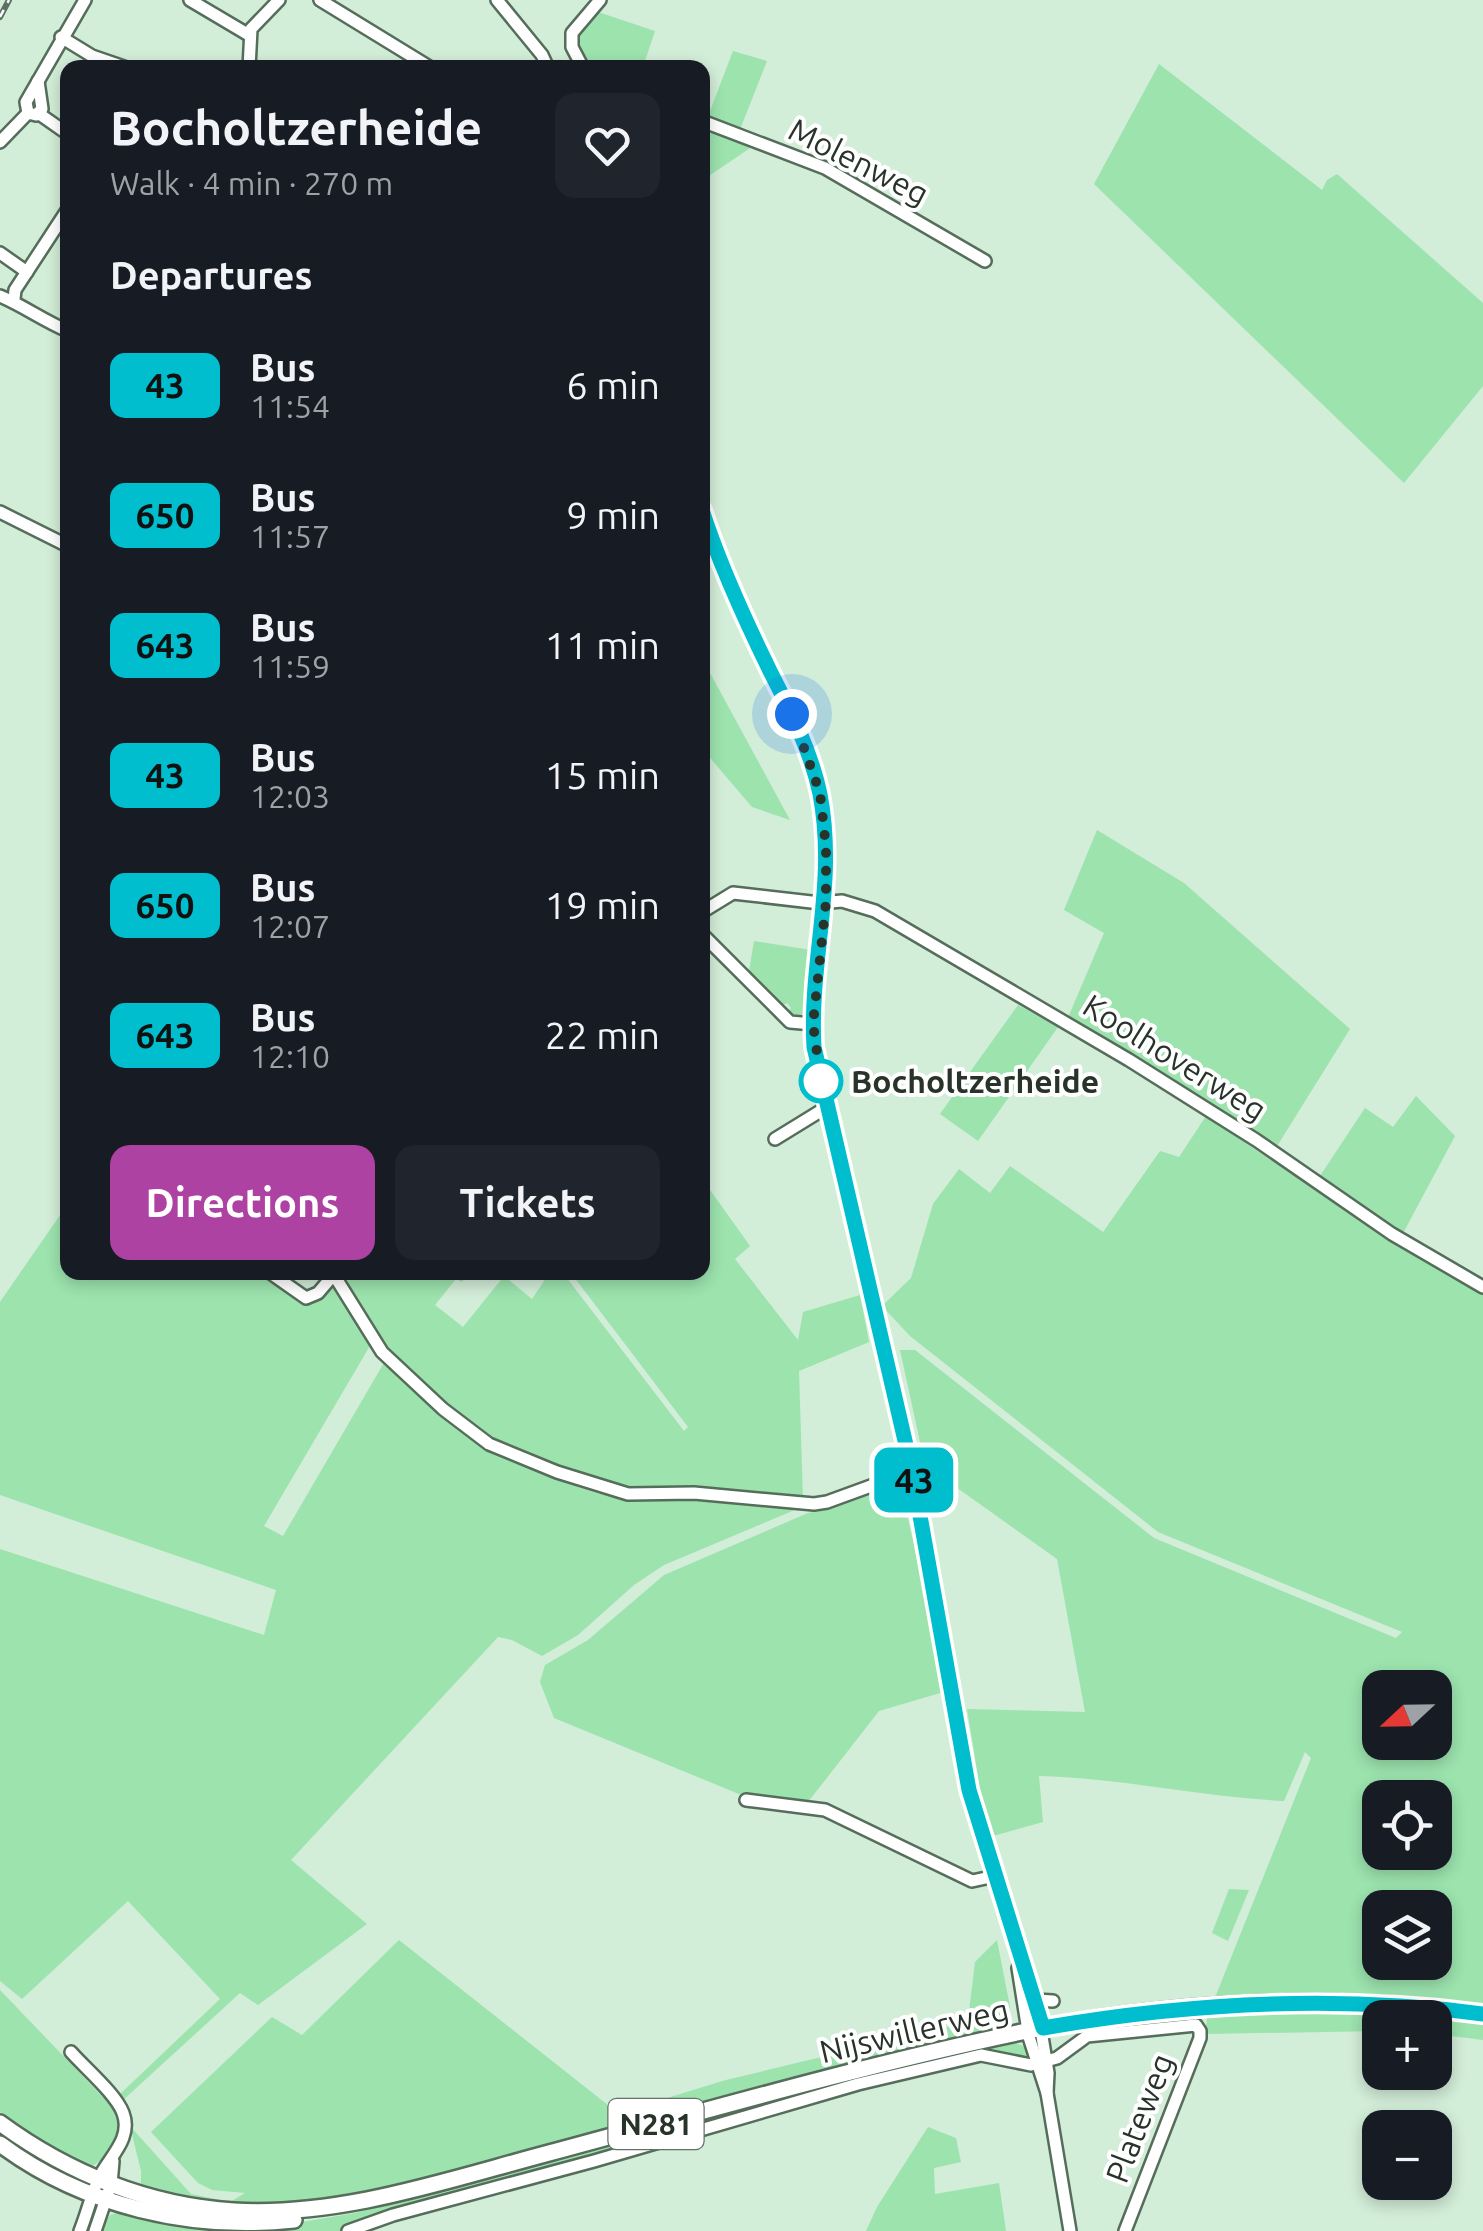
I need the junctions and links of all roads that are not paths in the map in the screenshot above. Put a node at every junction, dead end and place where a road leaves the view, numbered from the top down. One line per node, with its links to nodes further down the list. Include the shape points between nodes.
1 (84, 0): 8 (street)
2 (190, 0): 7 (street)
3 (279, 0): 7 (street)
4 (320, 0): 11 (street)
5 (498, 0): 12 (street)
6 (600, 0): 13 (street, via 572,34)
7 (249, 36): 10 (street)
8 (61, 37): 9 (street); 14 (street, via 26,102)
9 (104, 60)
10 (249, 60)
11 (418, 60)
12 (543, 60)
13 (579, 60)
14 (33, 113): 16 (street); 17 (street)
15 (710, 124): 20 (street, Molenweg, via 825,168)
16 (60, 129)
17 (0, 142)
18 (60, 221): 21 (street)
19 (0, 253): 21 (street)
20 (984, 262)
21 (27, 272): 23 (street)
22 (0, 296): 23 (street)
23 (14, 299): 24 (street)
24 (60, 328)
25 (0, 512): 27 (street)
26 (710, 536): 28 (street, via 810,760 824,829)
27 (60, 542)
28 (826, 902): 29 (street, Koolhoverweg, via 733,893); 31 (street); 37 (street, Koolhoverweg, via 868,908 1019,994)
29 (710, 907)
30 (710, 942): 31 (street, via 790,1022)
31 (813, 1024): 32 (street)
32 (828, 1107): 33 (street); 38 (street)
33 (775, 1139)
34 (280, 1280): 35 (street, via 306,1298)
35 (330, 1280)
36 (338, 1280): 38 (street, via 390,1360 470,1431 557,1472 628,1494 694,1492 820,1504)
37 (1483, 1287)
38 (912, 1471): 40 (street, via 969,1790)
39 (746, 1800): 40 (street, via 825,1810 972,1881)
40 (995, 1876): 41 (street)
41 (1015, 1944): 42 (street); 46 (street)
42 (1035, 2000): 43 (street); 46 (street)
43 (1053, 2002)
44 (1483, 2014): 46 (main road, Nijswillerweg / N281, via 1272,2004)
45 (1196, 2025): 48 (street, Nijswillerweg, via 1087,2036); 56 (street, Plateweg, via 1200,2038)
46 (1035, 2030): 48 (street); 51 (main road, Nijswillerweg / N281, via 822,2080 347,2210 266,2223 182,2219)
47 (71, 2052): 51 (street, via 124,2116)
48 (1042, 2063): 54 (street, Nijswillerweg, via 988,2054 912,2071); 55 (street)
49 (0, 2124): 51 (main road, N281)
50 (0, 2144): 51 (main road, N281, via 41,2171)
51 (102, 2190): 52 (street); 53 (street)
52 (80, 2231)
53 (94, 2231)
54 (348, 2231)
55 (1070, 2231)
56 (1124, 2231)

